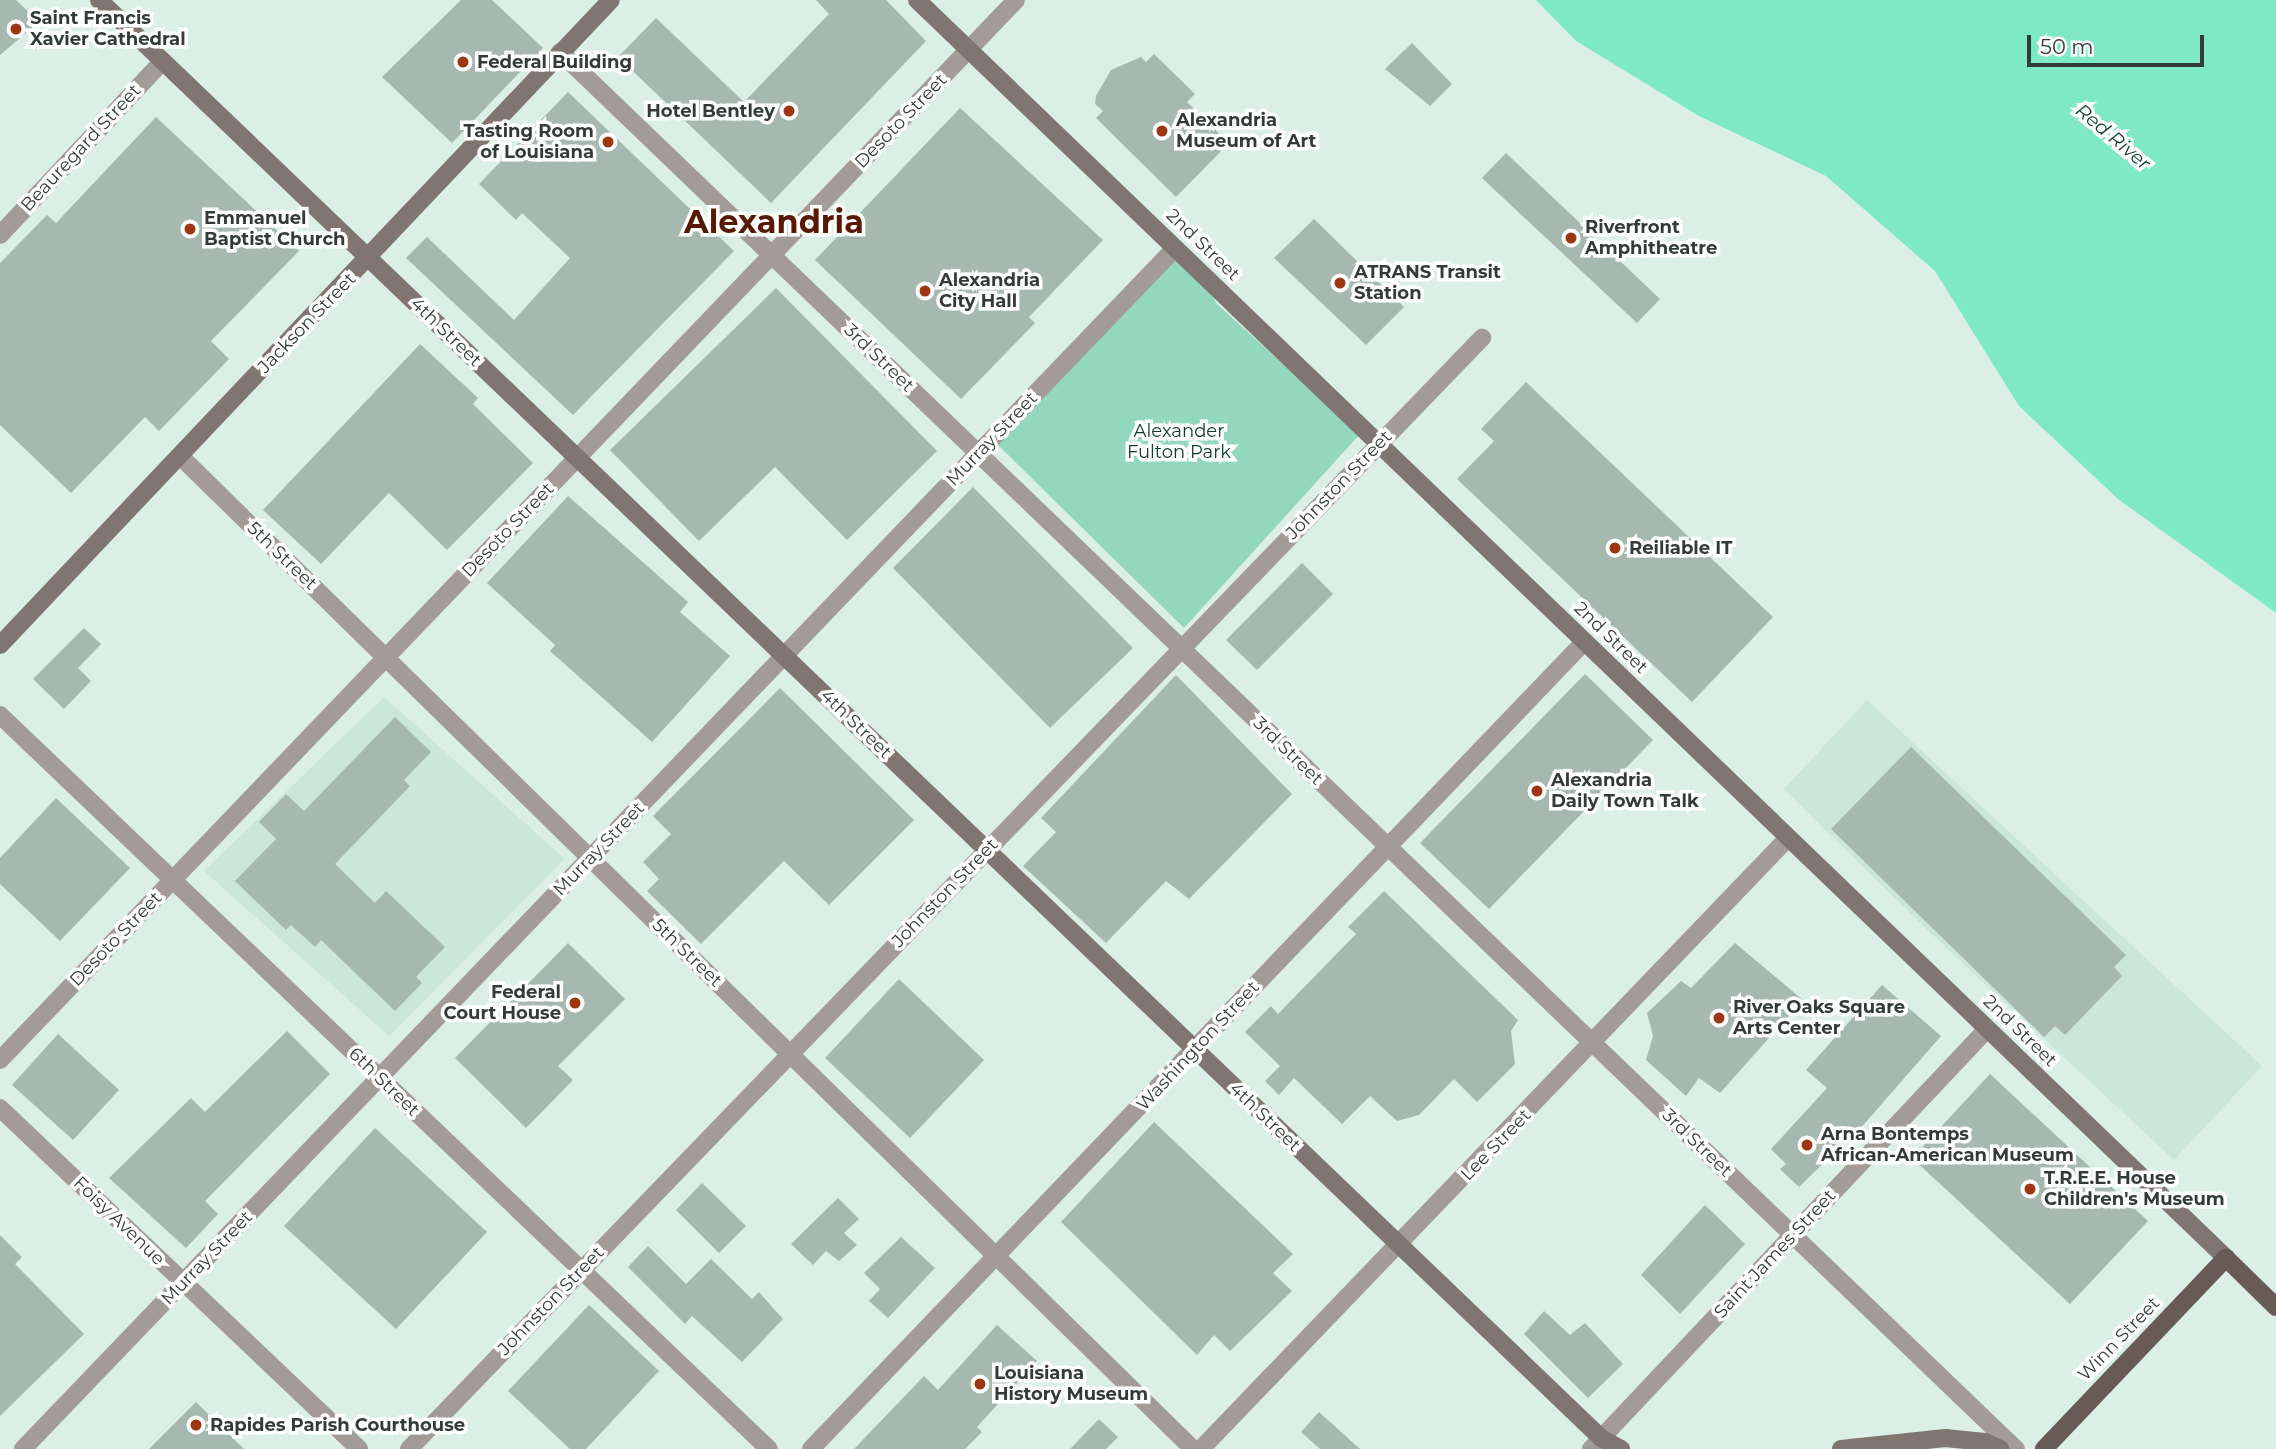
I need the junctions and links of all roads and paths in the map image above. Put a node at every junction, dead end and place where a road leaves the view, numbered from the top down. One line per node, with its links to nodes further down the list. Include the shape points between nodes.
1 (99, 0): 7 (main road, 4th Street)
2 (611, 0): 6 (main road, Jackson Street)
3 (917, 0): 5 (main road, 2nd Street)
4 (1016, 0): 5 (street, Desoto Street)
5 (969, 50): 9 (main road, 2nd Street); 10 (street, Desoto Street)
6 (561, 52): 10 (street, 3rd Street); 11 (main road, Jackson Street)
7 (163, 61): 8 (street, Beauregard Street); 11 (main road, 4th Street)
8 (0, 235)
9 (1175, 248): 13 (main road, 2nd Street); 14 (street, Murray Street)
10 (772, 255): 14 (street, 3rd Street); 16 (street, Desoto Street)
11 (369, 258): 15 (main road, Jackson Street); 16 (main road, 4th Street)
12 (1482, 338): 13 (street, Johnston Street)
13 (1379, 444): 17 (main road, 2nd Street); 19 (street, Johnston Street)
14 (979, 453): 19 (street, 3rd Street); 20 (street, Murray Street)
15 (180, 456): 18 (main road, Jackson Street); 21 (street, 5th Street)
16 (577, 458): 20 (main road, 4th Street); 21 (street, Desoto Street)
17 (1584, 642): 23 (main road, 2nd Street); 24 (street, Washington Street)
18 (0, 645)
19 (1182, 648): 24 (street, 3rd Street); 25 (street, Johnston Street)
20 (784, 656): 25 (main road, 4th Street); 26 (street, Murray Street)
21 (386, 658): 26 (street, 5th Street); 27 (street, Desoto Street)
22 (0, 715): 27 (street, 6th Street)
23 (1788, 838): 28 (main road, 2nd Street); 29 (street, Lee Street)
24 (1388, 846): 29 (street, 3rd Street); 30 (street, Washington Street)
25 (987, 850): 30 (main road, 4th Street); 31 (street, Johnston Street)
26 (590, 858): 31 (street, 5th Street); 33 (street, Murray Street)
27 (173, 880): 32 (street, Desoto Street); 33 (street, 6th Street)
28 (1987, 1029): 35 (street, Saint James Street); 38 (main road, 2nd Street)
29 (1593, 1043): 35 (street, 3rd Street); 36 (street, Lee Street)
30 (1194, 1049): 36 (main road, 4th Street); 37 (street, Washington Street)
31 (790, 1054): 37 (street, 5th Street); 39 (street, Johnston Street)
32 (0, 1060)
33 (380, 1077): 39 (street, 6th Street); 40 (street, Murray Street)
34 (0, 1108): 40 (street, Foisy Avenue)
35 (1793, 1235): 42 (street, Saint James Street); 53 (street, 3rd Street)
36 (1400, 1246): 42 (main road, 4th Street); 49 (street, Lee Street)
37 (996, 1256): 47 (street, Washington Street); 48 (street, 5th Street)
38 (2226, 1258): 41 (main road, 2nd Street); 54 (main road, Winn Street)
39 (581, 1270): 45 (street, Johnston Street); 46 (street, 6th Street)
40 (183, 1282): 43 (street, Murray Street); 44 (street, Foisy Avenue)
41 (2276, 1307)
42 (1601, 1445): 50 (main road, 4th Street)
43 (23, 1449)
44 (359, 1449)
45 (409, 1449)
46 (769, 1449)
47 (811, 1449)
48 (1193, 1449)
49 (1201, 1449)
50 (1621, 1449)
51 (1841, 1449): 52 (main road, via 1945,1438 1985,1442)
52 (2000, 1449)
53 (2016, 1449)
54 (2044, 1449)

